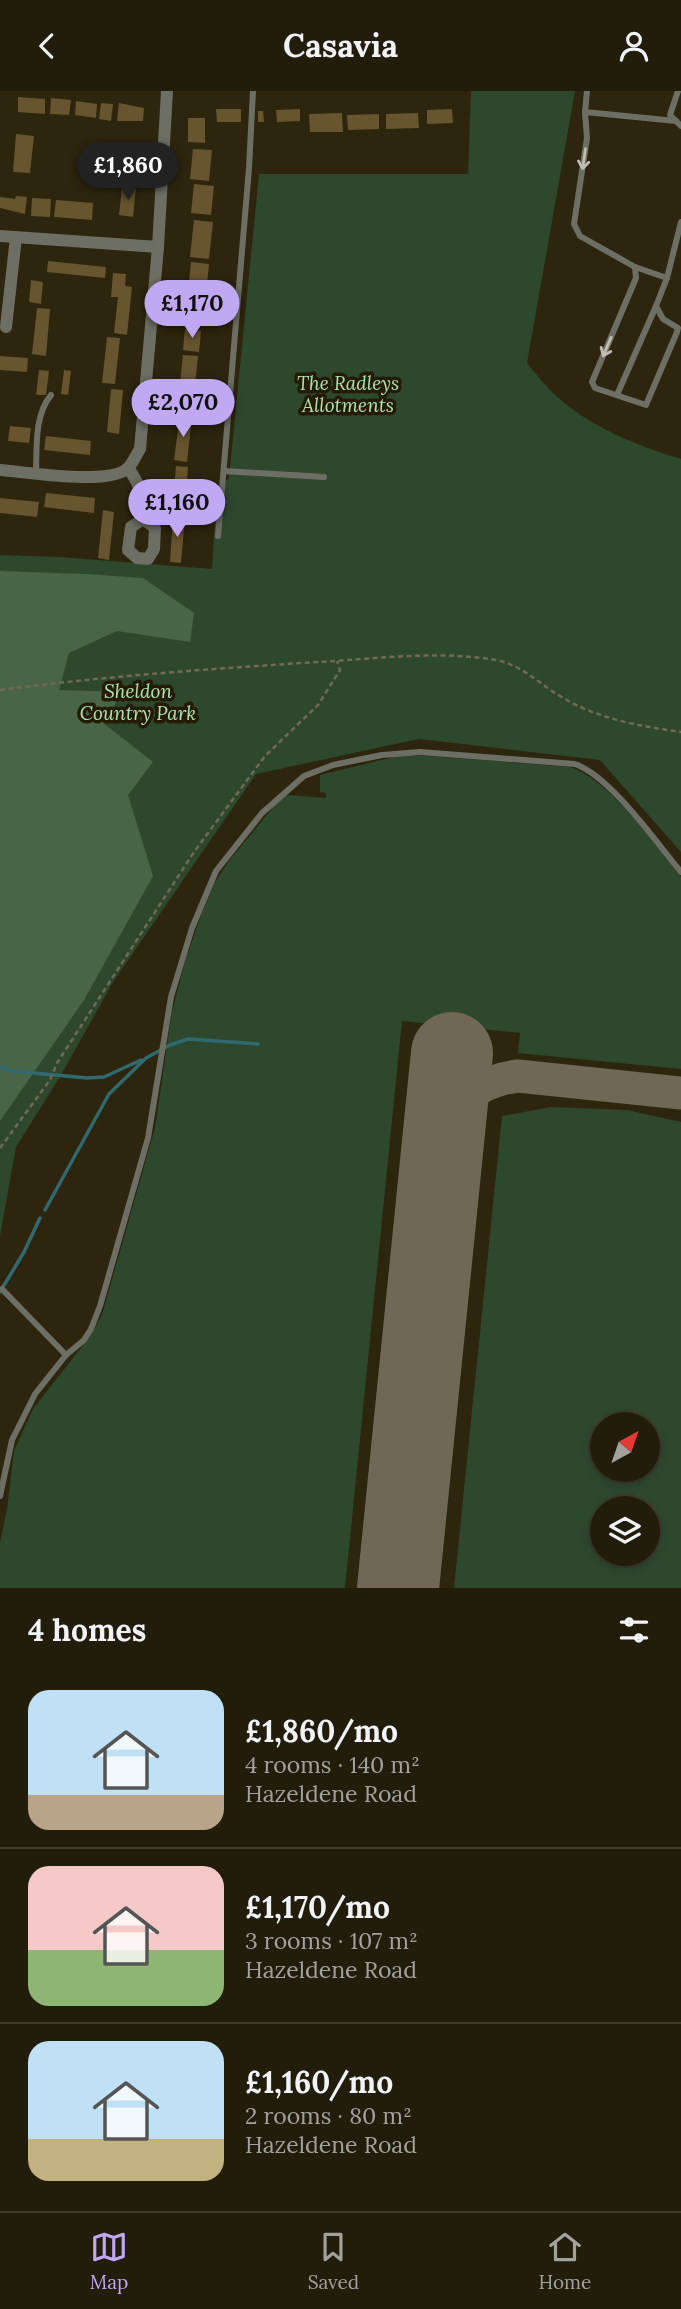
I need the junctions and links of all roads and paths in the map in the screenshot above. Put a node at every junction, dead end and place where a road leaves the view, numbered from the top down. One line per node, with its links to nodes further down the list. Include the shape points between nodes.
1 (167, 91): 10 (street)
2 (253, 91): 19 (lane)
3 (587, 91): 5 (lane)
4 (678, 91): 6 (lane, via 670,115)
5 (585, 113): 6 (lane); 11 (lane, one-way to 11, via 587,138 574,224 580,236)
6 (678, 124)
7 (681, 222): 12 (lane)
8 (0, 236): 9 (street)
9 (16, 237): 10 (street); 14 (street)
10 (158, 247): 17 (street, via 140,449)
11 (635, 267): 12 (lane); 16 (lane, one-way to 16, via 636,278 592,382 595,388)
12 (667, 278): 13 (lane)
13 (656, 306): 16 (lane); 16 (lane, via 663,319 678,328 646,405)
14 (6, 327)
15 (51, 395): 20 (lane, via 38,420)
16 (617, 395)
17 (128, 468): 20 (street, via 98,478); 22 (street, via 143,494)
18 (0, 470): 20 (street)
19 (224, 471): 21 (lane); 23 (lane)
20 (36, 473)
21 (324, 477)
22 (143, 519)
23 (218, 536)
24 (337, 661): 25 (path); 26 (path, via 440,655 496,660 523,670 561,697 604,717); 28 (path, via 340,670 318,705 265,756 194,852 50,1080)
25 (0, 690)
26 (681, 732)
27 (681, 872): 30 (lane, via 604,782 575,764 409,752 349,761 304,776 274,800 234,846 203,899 171,997 148,1138 100,1306 91,1329)
28 (0, 1148)
29 (2, 1289): 30 (lane)
30 (66, 1355): 31 (lane, via 35,1394 12,1440)
31 (0, 1496)

